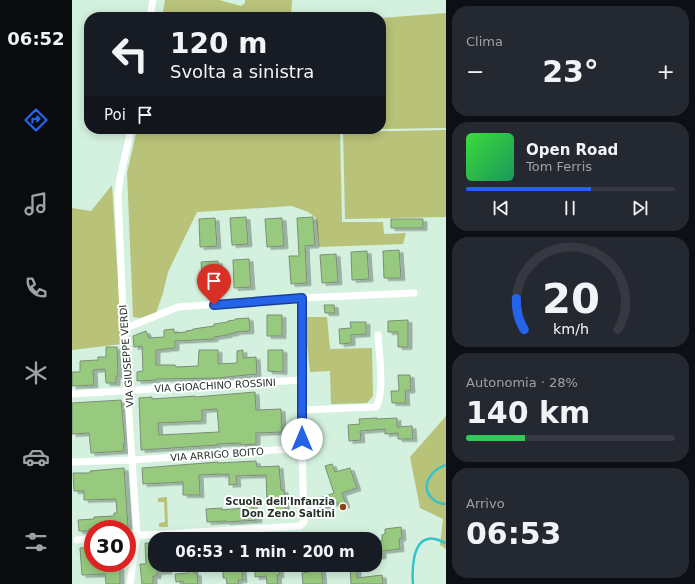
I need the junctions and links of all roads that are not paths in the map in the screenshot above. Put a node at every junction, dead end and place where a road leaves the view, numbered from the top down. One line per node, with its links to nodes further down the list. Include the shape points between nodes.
1 (153, 0): 2 (street)
2 (151, 12)
3 (129, 134): 6 (street, VIA GIUSEPPE VERDI, via 118,195)
4 (414, 293): 5 (street)
5 (302, 298): 6 (street, via 178,307); 8 (street)
6 (124, 329): 9 (street, VIA GIUSEPPE VERDI)
7 (378, 335): 11 (street, via 381,392 376,407)
8 (302, 380): 9 (street, VIA GIOACHINO ROSSINI); 11 (street)
9 (129, 391): 10 (street, VIA GIOACHINO ROSSINI); 13 (street, VIA GIUSEPPE VERDI)
10 (72, 394)
11 (302, 410): 12 (street)
12 (302, 448): 13 (street, VIA ARRIGO BOITO); 15 (street, via 304,522 300,526)
13 (133, 460): 14 (street, VIA ARRIGO BOITO); 15 (street, VIA GIUSEPPE VERDI)
14 (72, 462)
15 (138, 535): 18 (street, VIA GIUSEPPE VERDI)
16 (84, 539): 17 (street)
17 (77, 540)
18 (130, 584)

